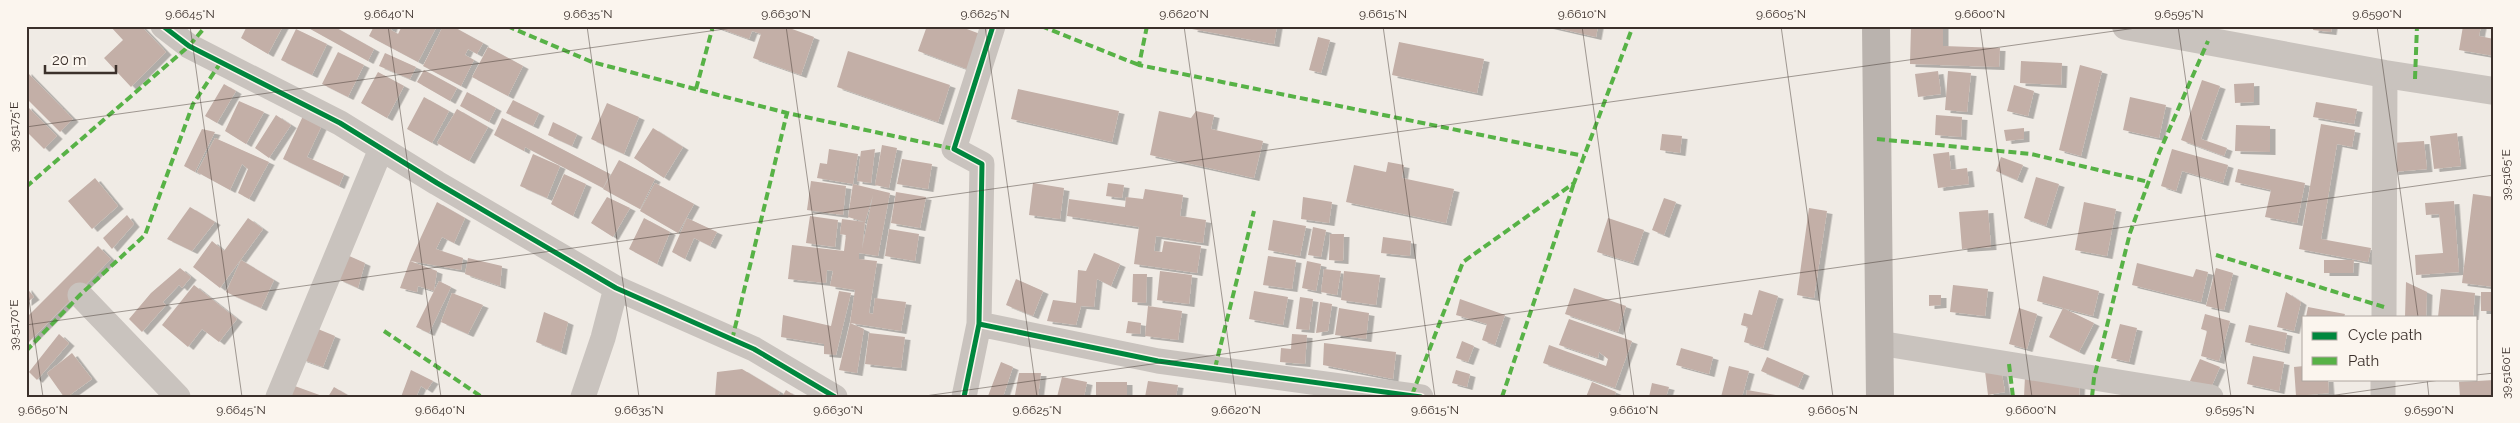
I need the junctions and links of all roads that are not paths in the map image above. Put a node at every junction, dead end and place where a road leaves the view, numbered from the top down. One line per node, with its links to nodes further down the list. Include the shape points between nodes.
1 (163, 26): 7 (street, via 190,46 340,123)
2 (993, 26): 11 (street, via 954,148 982,164)
3 (1876, 26): 12 (main road)
4 (2126, 26): 5 (street)
5 (2385, 74): 6 (street); 10 (street)
6 (2494, 91)
7 (381, 149): 8 (street); 16 (street)
8 (616, 288): 17 (street); 18 (street, via 754,349)
9 (80, 295): 15 (street)
10 (2384, 316)
11 (979, 324): 14 (street, via 1158,361); 19 (street)
12 (1879, 343): 20 (main road); 21 (street)
13 (2383, 380): 22 (street)
14 (1415, 396)
15 (178, 397)
16 (278, 397)
17 (583, 397)
18 (835, 397)
19 (964, 397)
20 (1880, 397)
21 (2211, 397)
22 (2383, 397)

